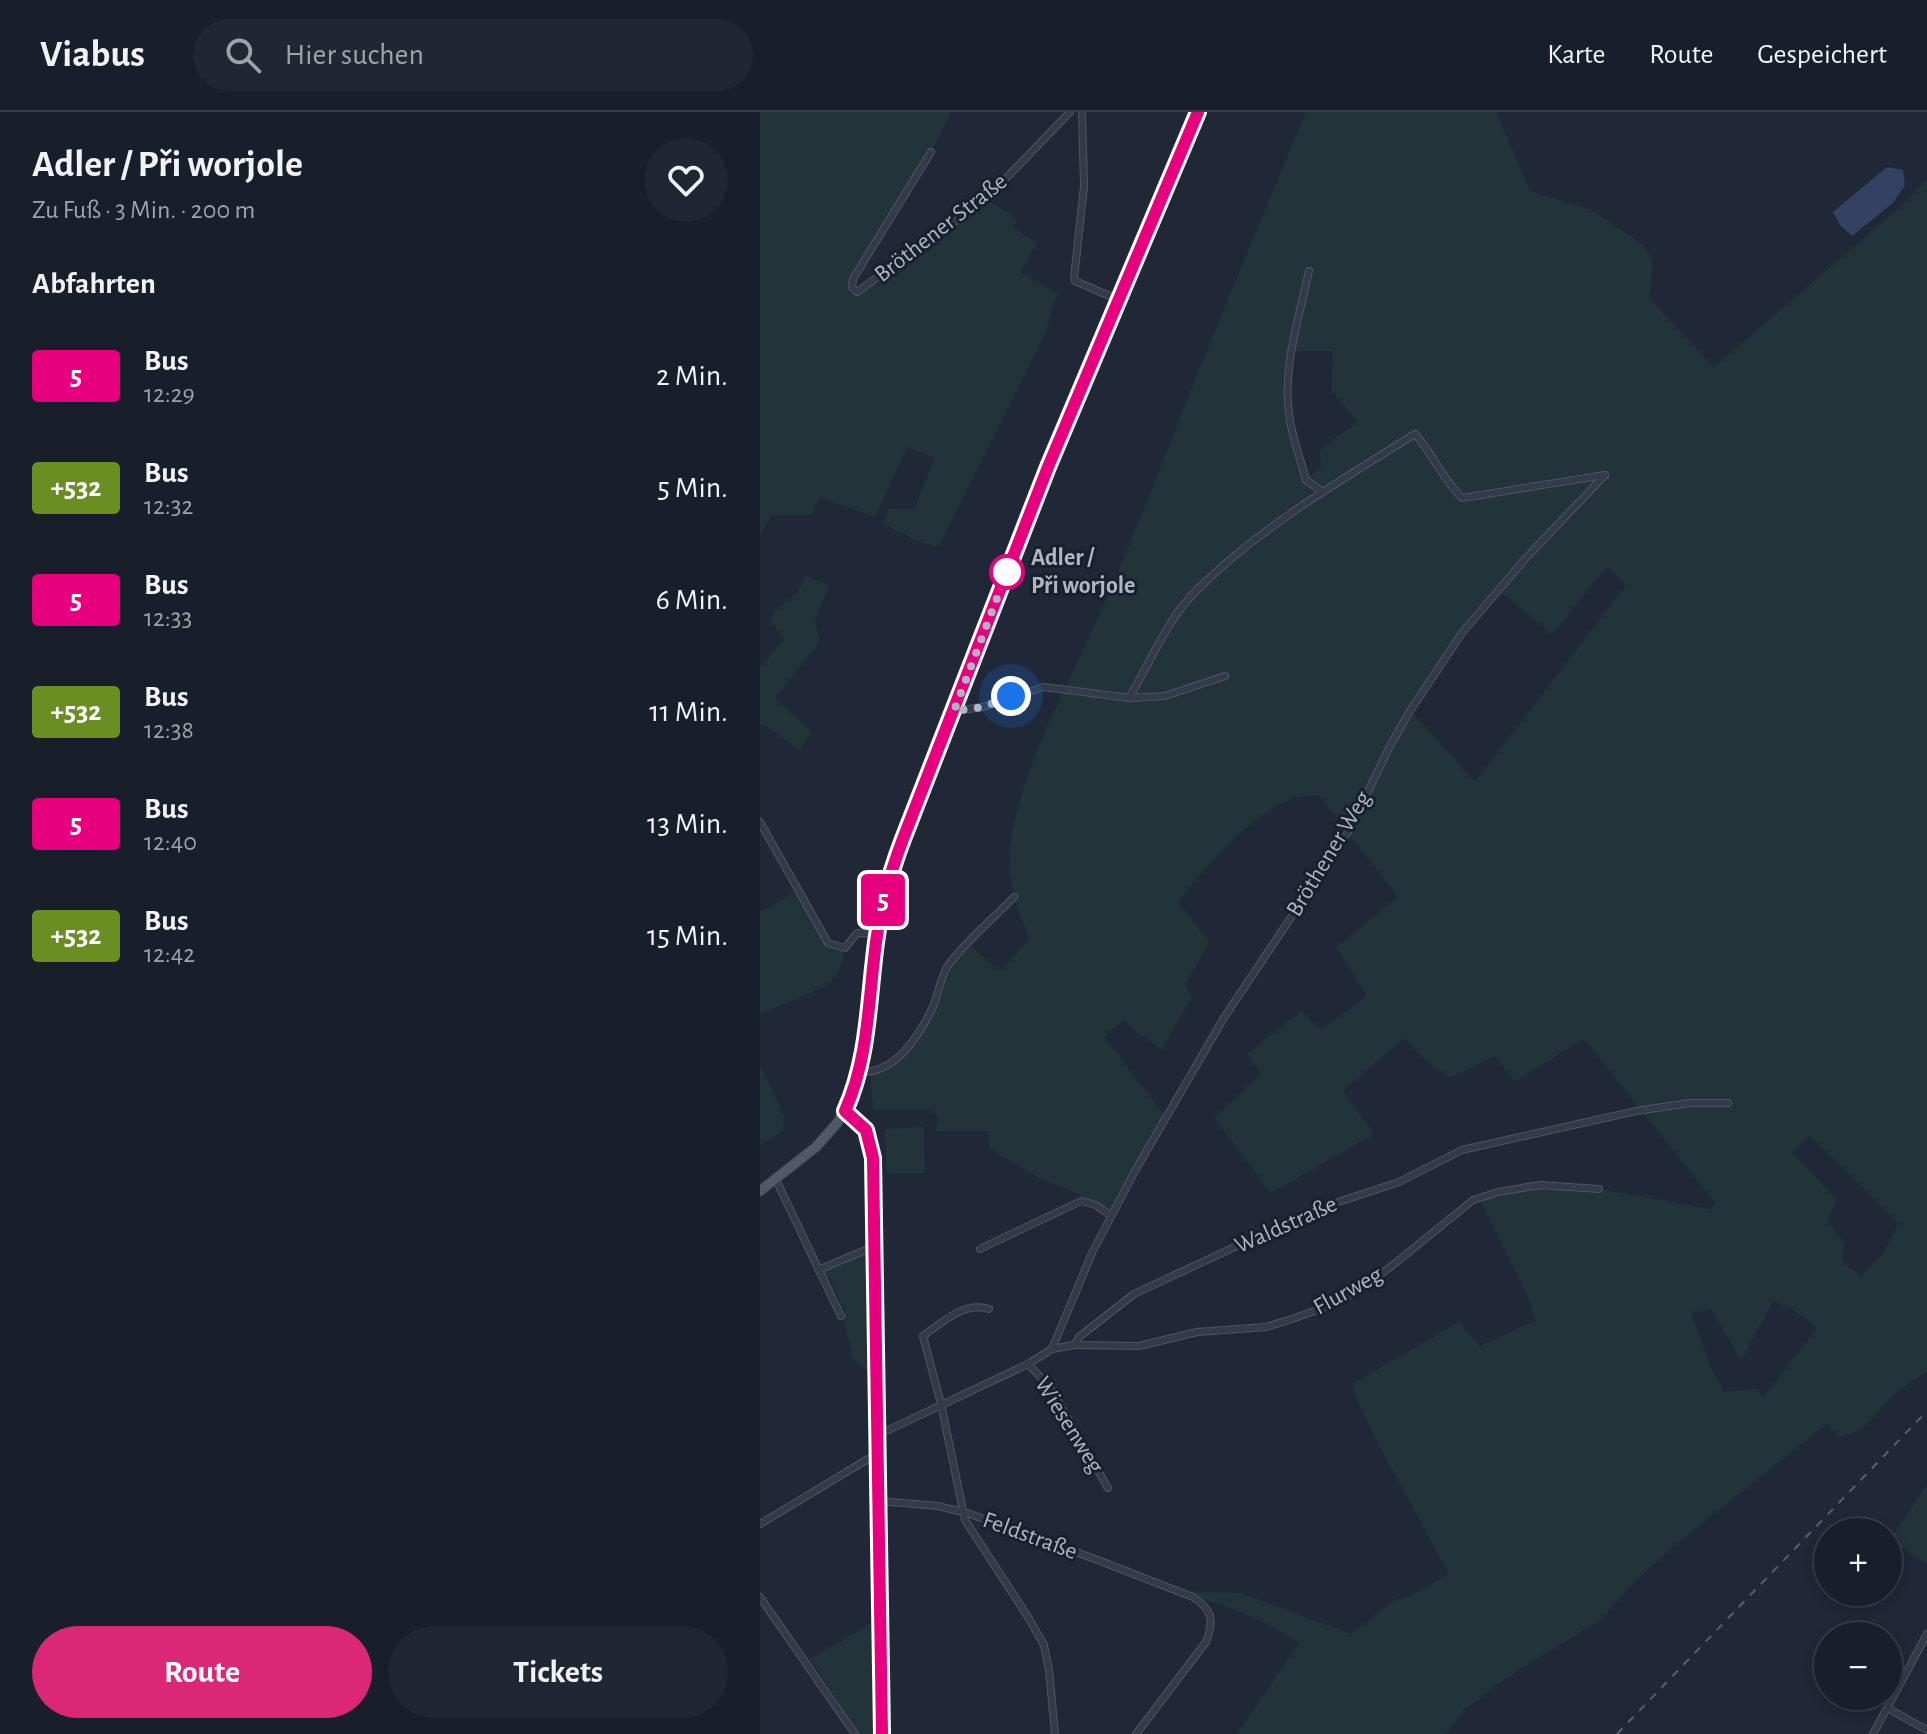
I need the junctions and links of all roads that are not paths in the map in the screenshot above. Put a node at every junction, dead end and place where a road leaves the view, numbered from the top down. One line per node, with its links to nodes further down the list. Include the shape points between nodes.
1 (1070, 112): 4 (street, Bröthener Straße, via 986,199 857,292 853,279)
2 (1082, 112): 6 (street, via 1084,186 1074,278)
3 (1198, 112): 6 (main road)
4 (931, 152)
5 (1309, 271): 7 (street, via 1290,365 1290,420 1306,480)
6 (1117, 299): 10 (main road)
7 (1323, 492): 9 (street, via 1196,590); 20 (street, Bröthener Weg, via 1415,434 1462,498 1605,475 1452,647 1391,744 1348,832 1225,1016)
8 (1225, 676): 9 (street, via 1165,696)
9 (1129, 698): 10 (street, via 1044,687)
10 (954, 711): 13 (main road, via 895,860)
11 (760, 822): 13 (street, via 828,943 845,948 857,933)
12 (1014, 897): 14 (street, via 950,963 931,1010 898,1059 879,1071)
13 (877, 934): 14 (main road)
14 (860, 1072): 16 (main road)
15 (1728, 1103): 26 (street, Waldstraße, via 1636,1111 1462,1150 1399,1182 1314,1210 1134,1294)
16 (845, 1111): 17 (main road, via 816,1147); 21 (street, via 870,1139)
17 (776, 1180): 19 (main road); 23 (street)
18 (1599, 1189): 26 (street, Flurweg, via 1540,1185 1473,1200 1358,1291 1266,1327 1197,1332 1139,1346)
19 (760, 1191)
20 (1111, 1216): 22 (street, via 1081,1201); 27 (street, Bröthener Weg)
21 (873, 1247): 23 (street); 30 (street)
22 (980, 1249)
23 (818, 1270): 25 (street)
24 (989, 1309): 29 (street, via 969,1307 923,1336)
25 (841, 1316)
26 (1074, 1345): 27 (street)
27 (1052, 1349): 28 (street)
28 (1028, 1364): 29 (street); 32 (street, Wiesenweg, via 1050,1387)
29 (941, 1404): 30 (street); 34 (street)
30 (878, 1435): 31 (street)
31 (878, 1456): 33 (street); 35 (street)
32 (1108, 1488)
33 (879, 1501): 34 (street, Feldstraße); 43 (street)
34 (964, 1512): 44 (street, via 1044,1645); 45 (street, Feldstraße, via 1193,1597 1207,1608 1212,1627 1195,1659)
35 (760, 1524)
36 (760, 1597): 42 (street)
37 (1927, 1634): 38 (street)
38 (1902, 1680)
39 (1886, 1710): 46 (street)
40 (1891, 1710): 41 (street)
41 (1927, 1730)
42 (855, 1734)
43 (883, 1734)
44 (1055, 1734)
45 (1136, 1734)
46 (1873, 1734)

